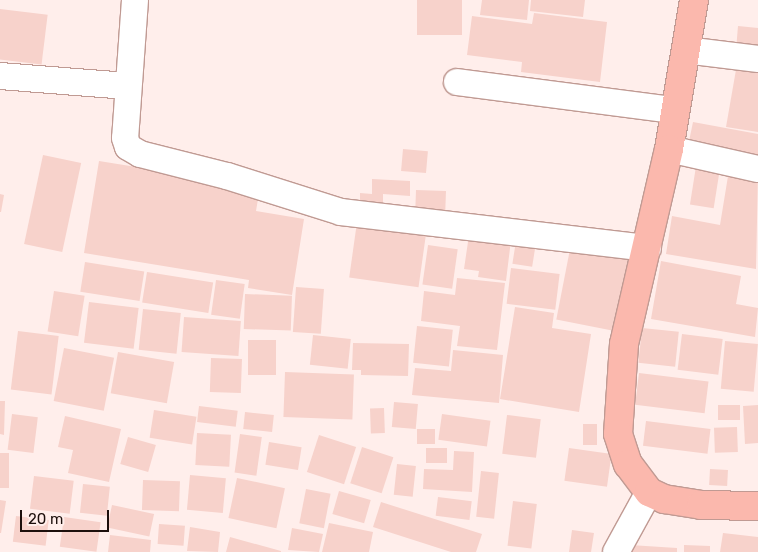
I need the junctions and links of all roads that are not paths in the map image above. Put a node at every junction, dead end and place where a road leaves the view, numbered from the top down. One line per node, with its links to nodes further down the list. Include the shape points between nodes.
1 (135, 0): 7 (street)
2 (694, 0): 3 (main road)
3 (686, 50): 4 (street); 8 (main road)
4 (758, 59)
5 (0, 76): 7 (street)
6 (457, 82): 8 (street)
7 (128, 86): 11 (street, via 125,138 128,146 140,154 227,176 341,212)
8 (674, 110): 9 (main road)
9 (669, 150): 10 (street); 11 (main road)
10 (758, 169)
11 (648, 248): 12 (main road, via 624,344 618,434 628,464)
12 (649, 492): 13 (main road, via 664,499 701,506); 14 (street)
13 (758, 506)
14 (616, 552)

